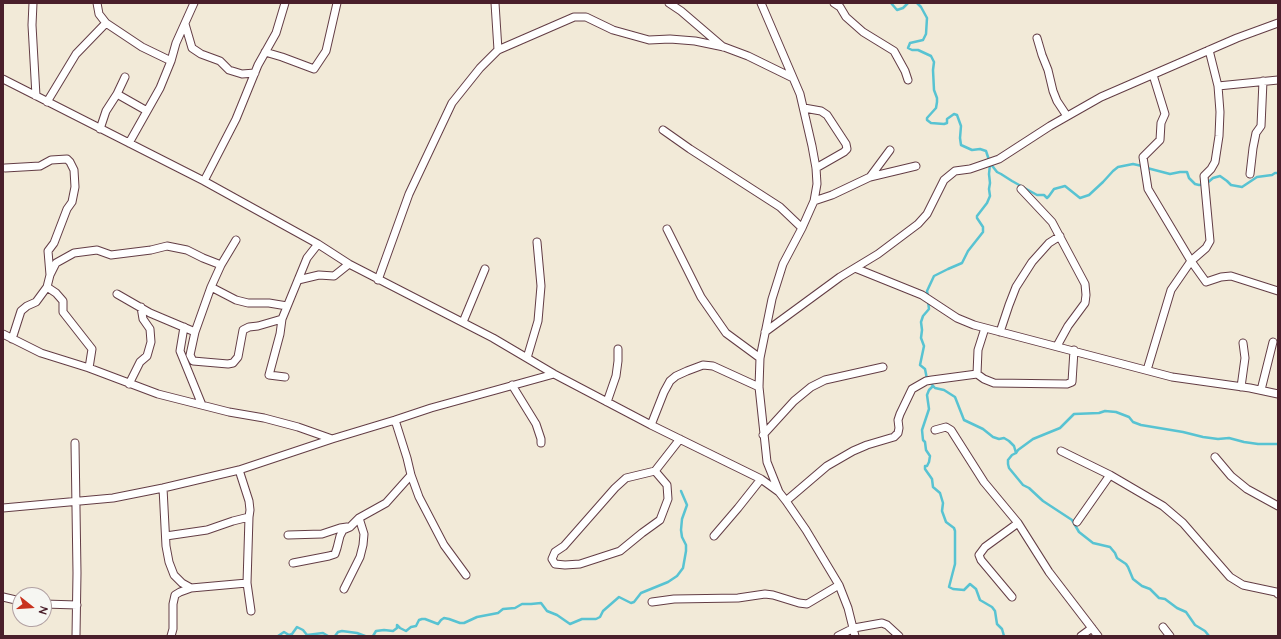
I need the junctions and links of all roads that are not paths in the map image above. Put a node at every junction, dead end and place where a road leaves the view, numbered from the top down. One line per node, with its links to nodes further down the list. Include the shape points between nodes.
1 (33, 3): 29 (street)
2 (97, 3): 10 (street, via 99,14)
3 (285, 3): 17 (street, via 276,33)
4 (337, 3): 17 (street, via 326,51 314,69)
5 (495, 3): 15 (street)
6 (669, 3): 14 (street, via 681,10)
7 (761, 3): 22 (street)
8 (834, 3): 24 (street, via 863,32 894,51)
9 (191, 4): 12 (street)
10 (106, 23): 18 (street, via 142,47); 30 (street, via 76,54)
11 (1278, 23): 16 (street)
12 (185, 24): 18 (street); 19 (street, via 192,48 220,61 229,70 242,74)
13 (1037, 38): 33 (street, via 1053,91)
14 (724, 47): 15 (street, via 695,41 650,40 613,30 586,17 574,17); 22 (street)
15 (498, 50): 59 (street, via 452,103 409,194)
16 (1209, 50): 20 (street); 27 (street)
17 (265, 52): 19 (street)
18 (171, 62): 32 (street)
19 (255, 73): 43 (street, via 236,119)
20 (1153, 75): 33 (street, via 1101,97); 52 (street, via 1165,114 1161,123 1160,140 1143,156 1148,189)
21 (125, 77): 28 (street)
22 (793, 78): 31 (street)
23 (3, 80): 29 (street)
24 (908, 80)
25 (1278, 80): 26 (street)
26 (1263, 81): 27 (street); 41 (street, via 1261,126 1256,133)
27 (1218, 86): 52 (street, via 1220,112 1215,162 1204,176 1210,241 1206,248)
28 (116, 94): 32 (street); 34 (street, via 106,111)
29 (36, 96): 30 (street)
30 (47, 102): 34 (street)
31 (804, 108): 40 (street); 40 (street, via 821,111 827,115 847,149)
32 (147, 110): 36 (street)
33 (1067, 116): 55 (street, via 999,159 983,166 955,171 944,180 927,214 918,224)
34 (100, 129): 36 (street)
35 (663, 130): 46 (street, via 780,207)
36 (129, 143): 43 (street)
37 (890, 150): 42 (street)
38 (916, 166): 42 (street)
39 (5, 168): 57 (street, via 40,166 51,160 66,158 74,170 75,187 72,202 48,251)
40 (816, 168): 45 (street)
41 (1250, 174)
42 (870, 178): 45 (street)
43 (204, 181): 51 (street)
44 (1021, 189): 48 (street, via 1052,222)
45 (814, 201): 46 (street)
46 (802, 228): 71 (street, via 783,264)
47 (667, 229): 81 (street, via 700,297 726,334)
48 (1060, 236): 72 (street, via 1049,243 1032,262 1016,287); 77 (street, via 1085,284 1086,295 1085,302)
49 (236, 240): 54 (street)
50 (537, 242): 80 (street, via 541,286 538,321)
51 (318, 244): 53 (street); 58 (street, via 307,258)
52 (1191, 260): 62 (street, via 1206,282 1231,276); 84 (street, via 1170,290)
53 (349, 264): 58 (street, via 334,276 319,275); 59 (street)
54 (222, 265): 57 (street, via 187,250 167,246 111,255 97,250 74,253 56,263); 60 (street)
55 (855, 268): 69 (street, via 922,295 957,318); 71 (street)
56 (485, 269): 67 (street)
57 (50, 275): 61 (street)
58 (298, 280): 64 (street)
59 (378, 280): 67 (street)
60 (211, 287): 64 (street, via 248,304 268,303); 70 (street)
61 (47, 288): 74 (street, via 36,302 21,311); 83 (street, via 63,301 63,312 92,349)
62 (1278, 291)
63 (117, 294): 65 (street)
64 (287, 306): 66 (street)
65 (141, 307): 68 (street); 88 (street, via 143,319 150,329 151,342 147,356 140,362)
66 (282, 319): 70 (street, via 243,330 238,357 233,363 228,364 195,362 191,359); 87 (street, via 269,375)
67 (463, 322): 80 (street)
68 (184, 327): 70 (street); 95 (street, via 180,351)
69 (985, 328): 72 (street); 86 (street, via 978,350)
70 (195, 332)
71 (765, 332): 81 (street)
72 (1000, 332): 77 (street)
73 (3, 334): 74 (street)
74 (12, 339): 83 (street, via 41,353)
75 (1243, 342): 91 (street, via 1245,358)
76 (1272, 342): 92 (street)
77 (1057, 346): 79 (street)
78 (618, 349): 94 (street, via 616,376)
79 (1074, 350): 84 (street); 86 (street, via 1072,382 1067,384 994,383)
80 (527, 358): 85 (street)
81 (760, 358): 90 (street)
82 (883, 367): 99 (street, via 825,380 811,387 794,401)
83 (89, 368): 88 (street)
84 (1147, 370): 91 (street, via 1172,377)
85 (554, 374): 89 (street); 94 (street)
86 (977, 374): 113 (street, via 929,381 912,389 900,414 898,433 894,437 867,445 826,466)
87 (285, 377)
88 (129, 384): 95 (street)
89 (512, 385): 96 (street); 102 (street, via 536,424)
90 (758, 387): 97 (street, via 713,366 703,365 670,381); 99 (street)
91 (1241, 387): 92 (street)
92 (1261, 390): 93 (street)
93 (1278, 394)
94 (607, 402): 97 (street)
95 (202, 405): 100 (street, via 264,418)
96 (396, 420): 100 (street); 108 (street)
97 (651, 425): 101 (street)
98 (935, 430): 120 (street, via 946,427 952,430 984,482)
99 (763, 435): 112 (street, via 767,462)
100 (332, 439): 106 (street)
101 (680, 439): 107 (street); 110 (street)
102 (541, 442)
103 (75, 443): 114 (street)
104 (1061, 451): 109 (street)
105 (1215, 457): 115 (street, via 1230,476 1247,489)
106 (239, 470): 111 (street); 117 (street, via 249,501)
107 (655, 471): 107 (street, via 667,485 668,499 660,520 620,551 580,564 554,564 552,560 556,552 615,488 626,478)
108 (410, 475): 118 (street, via 386,503); 126 (street, via 444,546)
109 (1110, 475): 119 (street); 131 (street, via 1163,506 1183,523 1230,577 1243,585)
110 (761, 479): 112 (street); 124 (street)
111 (163, 488): 114 (street, via 114,498); 123 (street)
112 (779, 492): 113 (street)
113 (786, 501): 128 (street)
114 (76, 502): 116 (street); 135 (street)
115 (1278, 506)
116 (3, 508)
117 (248, 518): 123 (street, via 207,530); 127 (street)
118 (359, 518): 121 (street); 130 (street, via 364,534 364,545)
119 (1076, 522)
120 (1018, 523): 132 (street, via 985,546 980,555 981,560); 138 (street, via 1049,572)
121 (350, 527): 122 (street, via 322,534); 125 (street, via 343,530 334,554)
122 (288, 535)
123 (166, 536): 129 (street, via 169,562 174,575)
124 (714, 536)
125 (293, 563)
126 (466, 575)
127 (248, 583): 129 (street); 136 (street)
128 (839, 585): 133 (street, via 807,604 765,594 738,598); 139 (street)
129 (191, 588): 141 (street, via 175,596)
130 (344, 589)
131 (1278, 594)
132 (1012, 597)
133 (652, 602)
134 (52, 604): 135 (street)
135 (77, 605): 140 (street)
136 (251, 611)
137 (1163, 627): 146 (street)
138 (1092, 628): 144 (street); 145 (street)
139 (854, 632): 142 (street); 143 (street, via 882,623)
140 (76, 636)
141 (171, 636)
142 (838, 636)
143 (899, 636)
144 (1081, 636)
145 (1098, 636)
146 (1170, 636)

